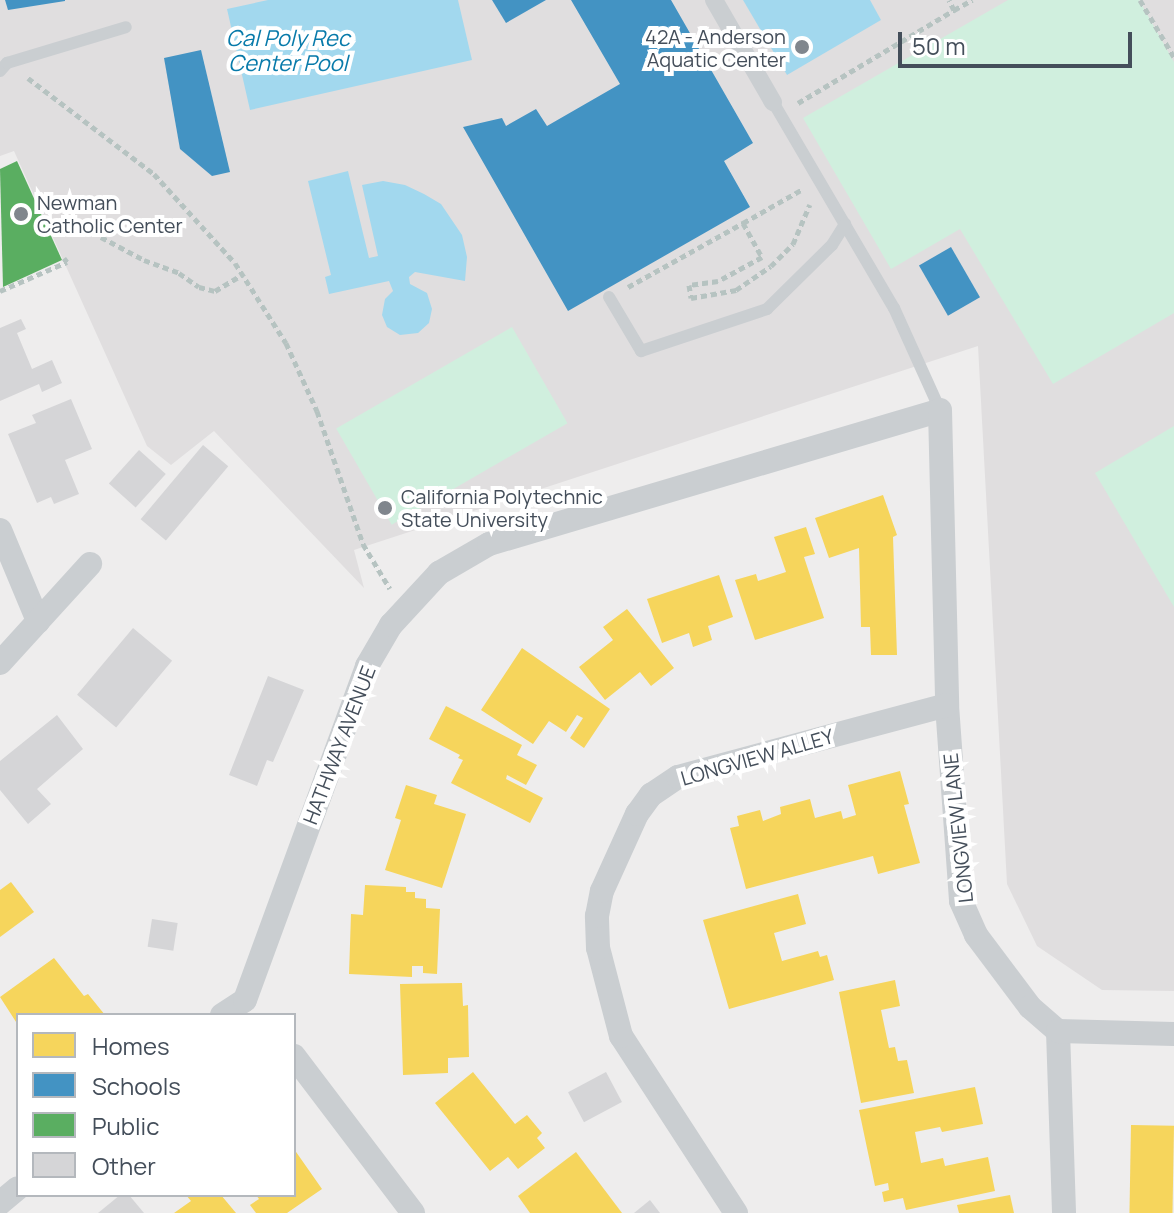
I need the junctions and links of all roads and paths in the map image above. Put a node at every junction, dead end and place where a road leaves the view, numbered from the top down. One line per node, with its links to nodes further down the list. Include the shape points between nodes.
1 (714, 0): 9 (street)
2 (949, 0): 5 (path)
3 (972, 0): 5 (path)
4 (1140, 0): 7 (path)
5 (954, 10): 9 (path)
6 (126, 27): 8 (lane)
7 (1174, 57)
8 (4, 67): 16 (path, via 154,174)
9 (777, 108): 10 (lane)
10 (818, 176): 11 (path); 13 (lane)
11 (803, 189): 12 (path); 12 (path, via 810,202 806,218 793,244 771,266 736,290 691,298 689,285 718,281 762,257)
12 (743, 223): 18 (path)
13 (845, 224): 18 (lane, via 822,256 767,309 641,351); 19 (lane, via 894,308)
14 (101, 237): 16 (path, via 199,287 215,291)
15 (64, 258): 17 (path, via 67,262)
16 (243, 274): 22 (path, via 286,343 317,411 363,544)
17 (0, 291)
18 (609, 297)
19 (940, 410): 22 (street, HATHWAY AVENUE, via 489,544 439,573); 25 (street, LONGVIEW LANE)
20 (0, 530): 23 (street)
21 (90, 564): 23 (street)
22 (403, 611): 26 (street, HATHWAY AVENUE, via 367,666)
23 (38, 621): 24 (street)
24 (0, 663)
25 (947, 705): 28 (street, LONGVIEW LANE, via 961,901 976,935 1030,1007); 34 (street, LONGVIEW ALLEY, via 678,777 651,795 637,814 602,891 598,948 621,1036)
26 (252, 1008): 27 (street, HATHWAY AVENUE)
27 (231, 1013)
28 (1058, 1031): 29 (street); 35 (street)
29 (1174, 1034)
30 (296, 1059): 33 (street)
31 (16, 1190): 32 (street)
32 (0, 1203)
33 (413, 1213)
34 (736, 1213)
35 (1064, 1213)

